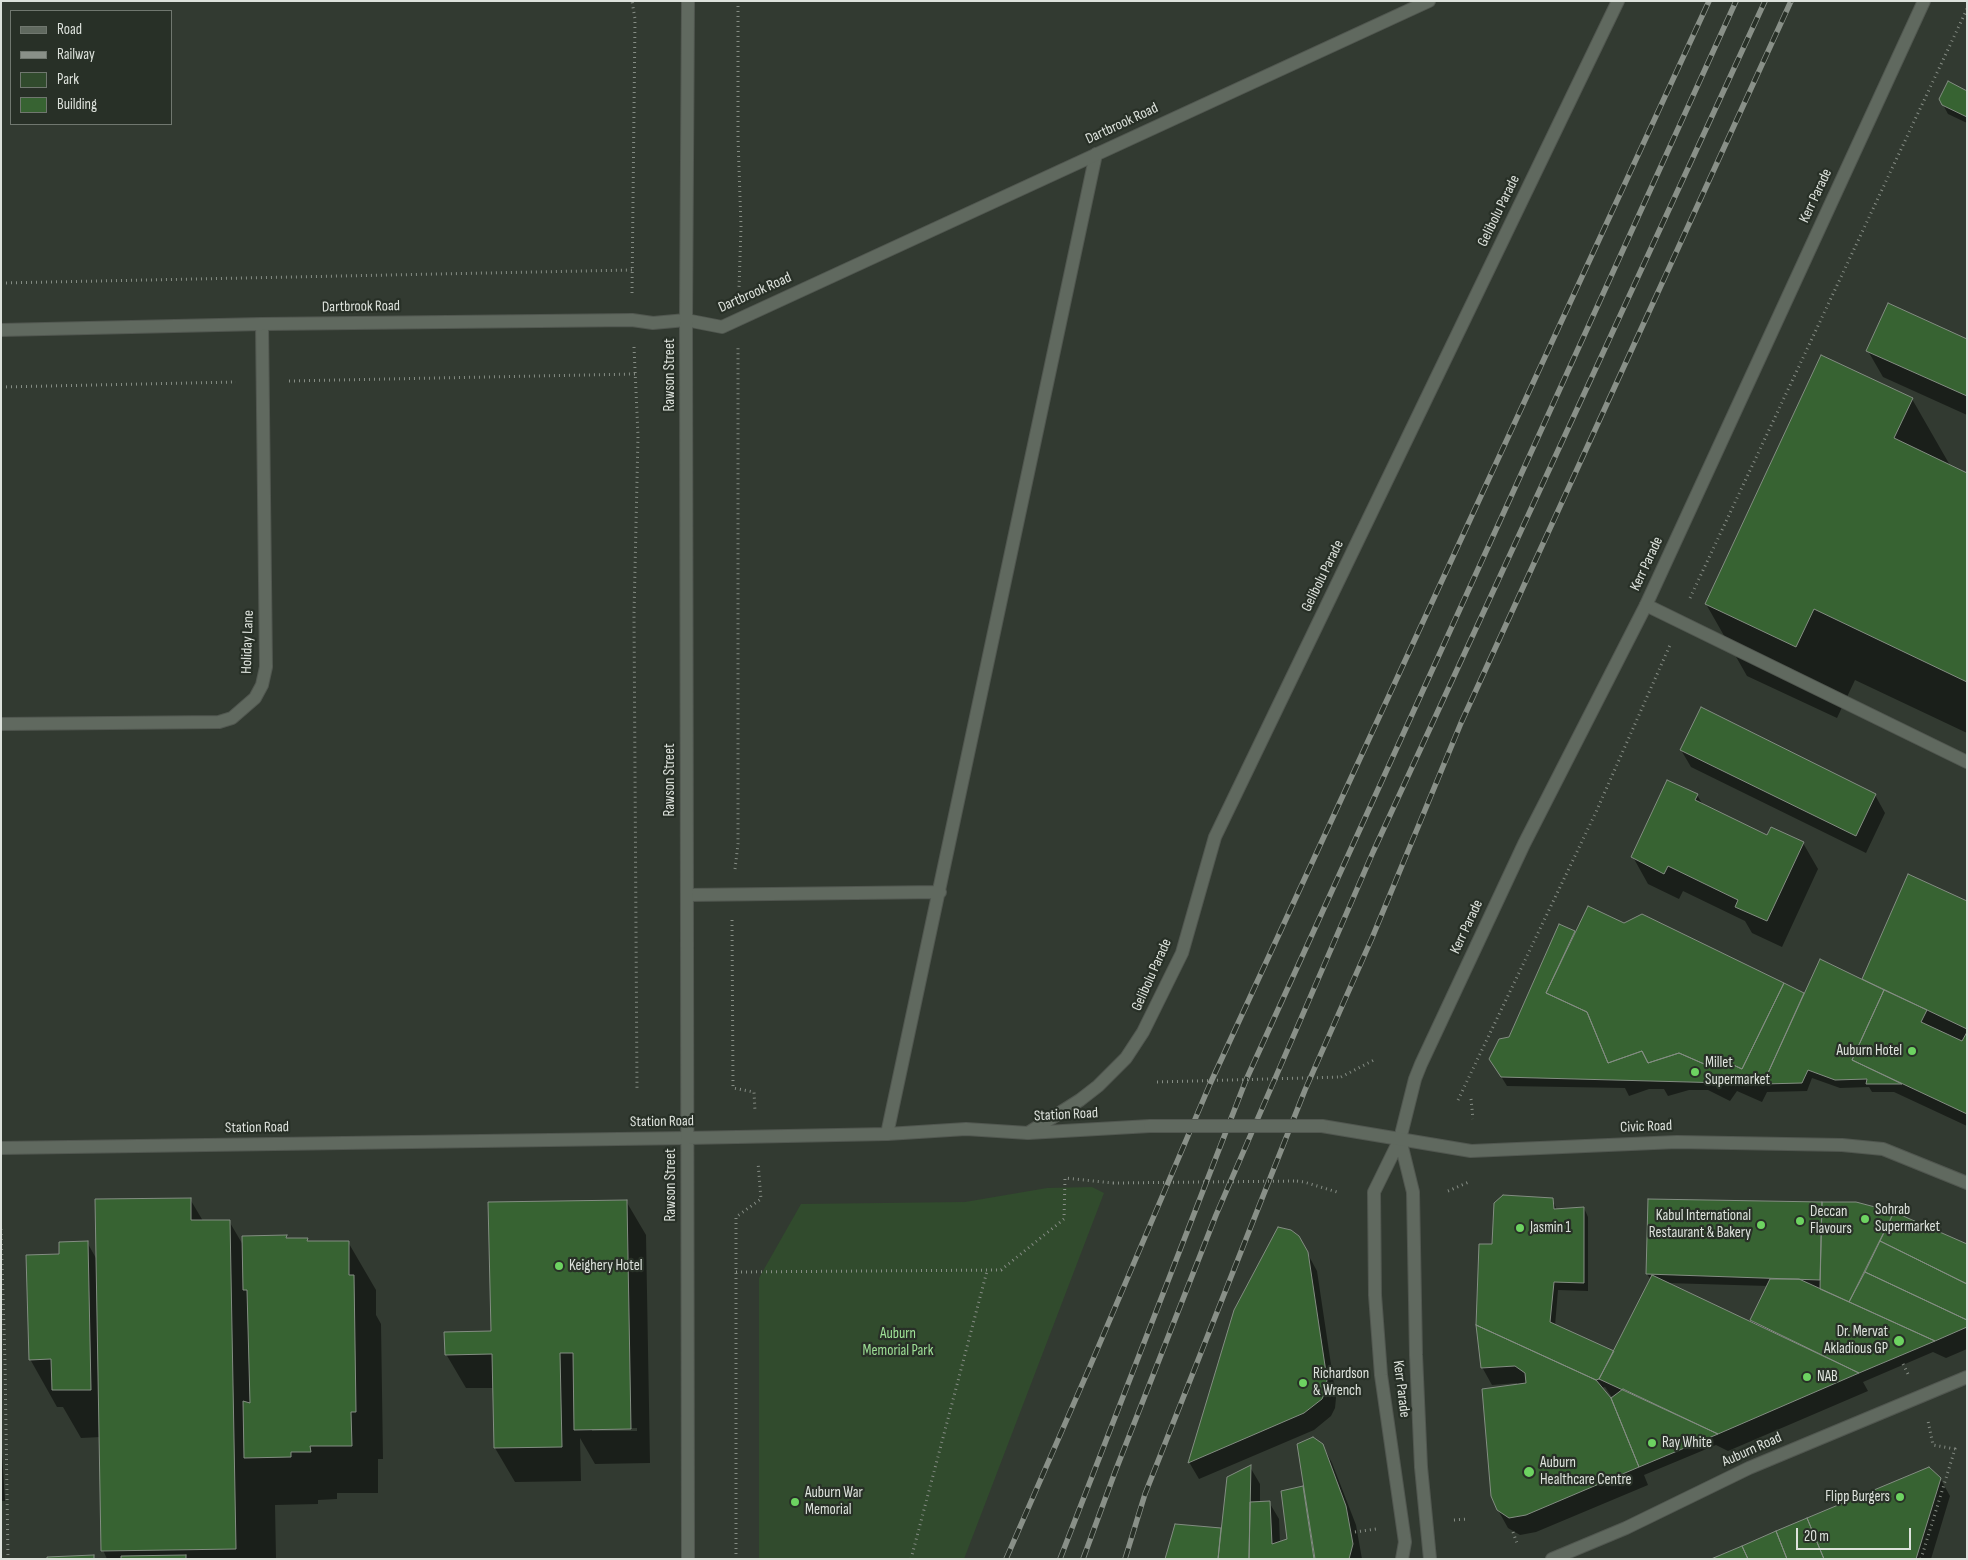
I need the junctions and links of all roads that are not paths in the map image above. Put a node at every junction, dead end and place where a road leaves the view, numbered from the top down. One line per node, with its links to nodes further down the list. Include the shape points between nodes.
1 (688, 1): 6 (street, Rawson Street)
2 (1429, 1): 5 (street, Dartbrook Road)
3 (1618, 1): 15 (street, Gelibolu Parade, via 1215,837 1182,953 1134,1049 1098,1086)
4 (1924, 1): 9 (street, Kerr Parade)
5 (1096, 154): 6 (street, Dartbrook Road, via 722,327); 12 (street)
6 (686, 320): 7 (street, Dartbrook Road, via 653,323 632,320); 13 (street, Rawson Street)
7 (262, 324): 8 (street, Dartbrook Road); 10 (street, Holiday Lane, via 266,667 255,698 232,718 219,722)
8 (1, 330)
9 (1646, 605): 11 (street); 18 (street, Kerr Parade, via 1524,844 1421,1064)
10 (1, 724)
11 (1967, 762)
12 (940, 892): 13 (street); 16 (street)
13 (687, 894): 17 (street, Rawson Street)
14 (1322, 1126): 15 (street, Station Road, bridge, via 1150,1126); 18 (street, Civic Road)
15 (1028, 1133): 16 (street, Station Road, via 966,1129)
16 (887, 1134): 17 (street, Station Road)
17 (687, 1138): 19 (street, Station Road); 25 (street, Rawson Street)
18 (1400, 1139): 20 (street, Civic Road, via 1471,1151 1677,1142 1842,1145 1883,1149); 24 (street, Kerr Parade, via 1413,1192 1421,1467); 26 (street, Kerr Parade, via 1374,1192 1373,1210 1375,1295 1381,1366 1405,1542)
19 (1, 1148)
20 (1967, 1183)
21 (1967, 1377): 22 (street, Auburn Road)
22 (1951, 1383): 23 (street); 28 (street, Auburn Road, via 1749,1468 1626,1528)
23 (1967, 1389)
24 (1430, 1554): 27 (street, Kerr Parade)
25 (688, 1559)
26 (1402, 1559)
27 (1440, 1559)
28 (1552, 1559)

